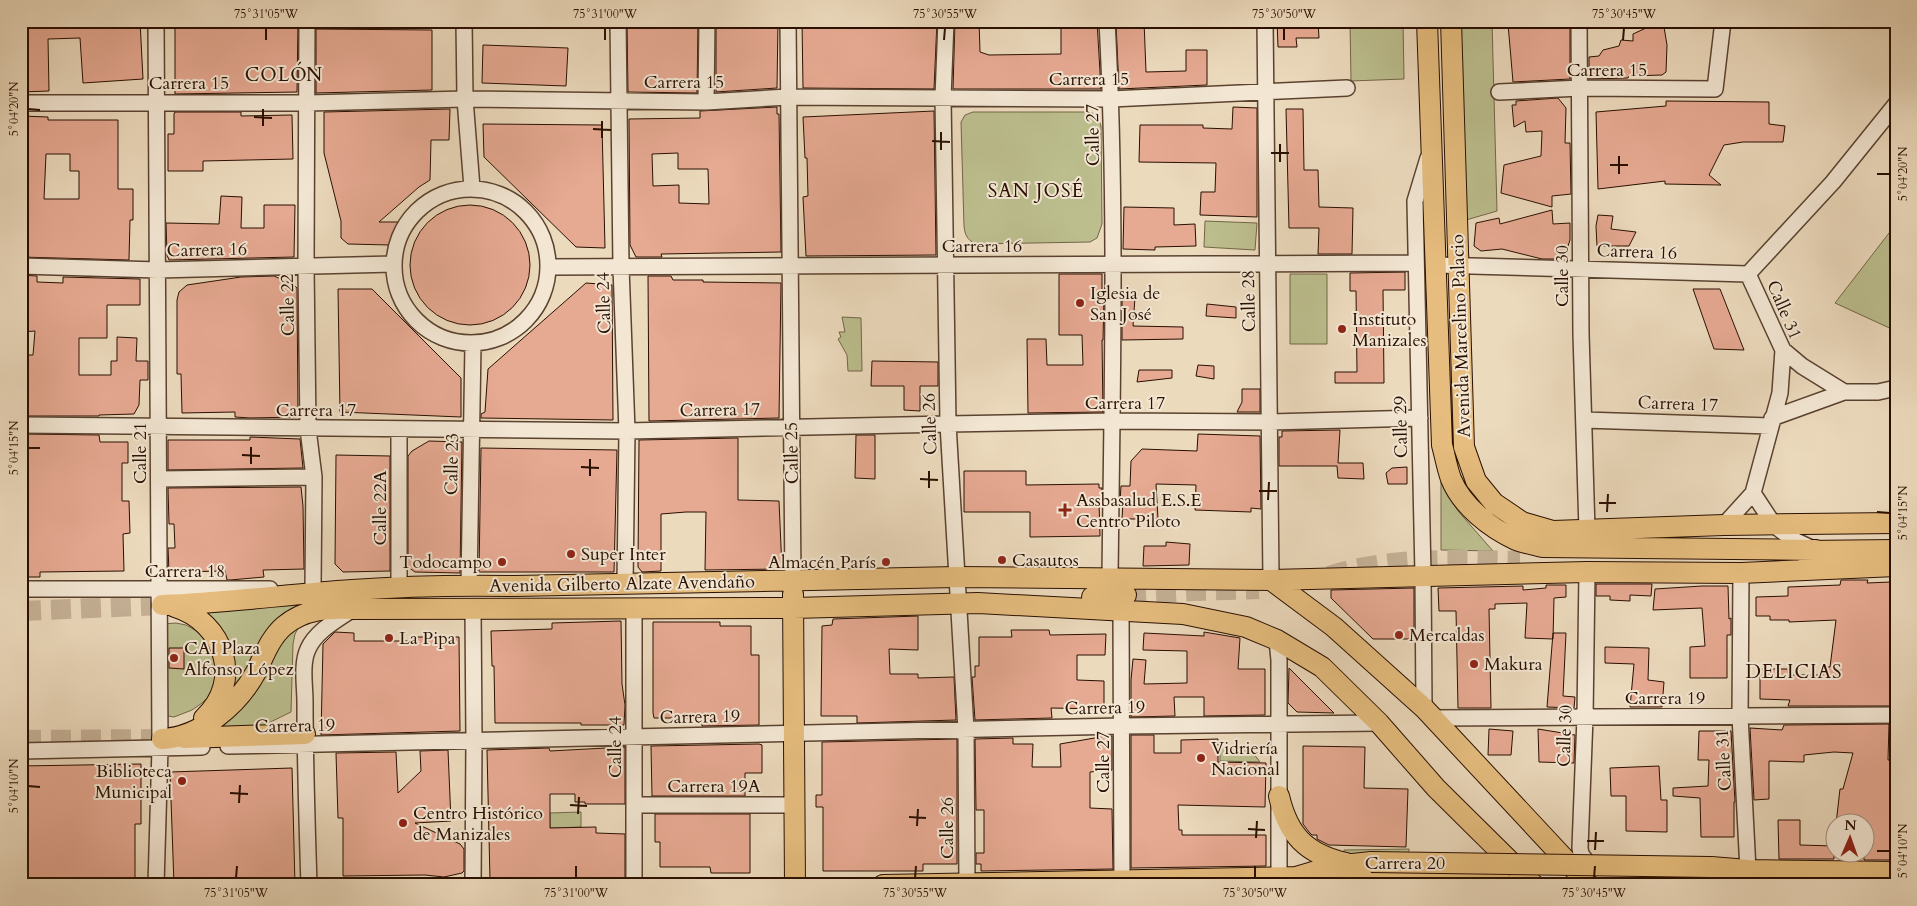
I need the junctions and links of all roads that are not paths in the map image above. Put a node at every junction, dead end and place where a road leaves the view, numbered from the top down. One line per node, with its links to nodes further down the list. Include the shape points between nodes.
1 (156, 21): 23 (street, Calle 21)
2 (307, 21): 26 (street, Calle 22)
3 (464, 21): 20 (street)
4 (618, 21): 22 (street, Calle 24)
5 (707, 21): 24 (street)
6 (788, 21): 18 (street, Calle 25)
7 (946, 21): 19 (street, Calle 26)
8 (1107, 21): 21 (street, Calle 27)
9 (1265, 21): 17 (street, Calle 28)
10 (1427, 21): 28 (main road, Avenida Marcelino Palacio)
11 (1451, 21): 36 (main road, Avenida Marcelino Palacio)
12 (1579, 21): 15 (street, Calle 30)
13 (1723, 21): 15 (street, Carrera 15, via 1715,89)
14 (1347, 88): 17 (street, Carrera 15)
15 (1580, 88): 16 (street, Carrera 15); 42 (street, Calle 30)
16 (1499, 92)
17 (1265, 93): 21 (street, Carrera 15); 33 (street, Calle 28)
18 (788, 97): 19 (street, Carrera 15); 24 (street, Carrera 15); 39 (street, Calle 25)
19 (943, 98): 21 (street, Carrera 15); 34 (street, Calle 26)
20 (465, 99): 22 (street, Carrera 15); 26 (street, Carrera 15); 29 (street)
21 (1111, 99): 32 (street, Calle 27)
22 (618, 101): 24 (street, Carrera 15); 41 (street, Calle 24)
23 (157, 102): 25 (street, Carrera 15); 26 (street, Carrera 15); 43 (street, Calle 21)
24 (706, 102)
25 (21, 103)
26 (308, 103): 38 (street, Calle 22)
27 (1896, 104): 44 (street, Calle 31, via 1833,182)
28 (1432, 147): 30 (street, Calle 29, via 1416,201); 35 (main road, Avenida Marcelino Palacio)
29 (472, 188): 31 (street, via 439,195 417,210 404,225 396,244); 40 (street, via 502,194 527,211 544,237)
30 (1416, 263): 33 (street, Carrera 16); 49 (street, Calle 29)
31 (393, 264): 38 (street, Carrera 16); 45 (street, via 396,288 408,311 426,329 448,340)
32 (1113, 264): 33 (street, Carrera 16); 34 (street, Carrera 16); 51 (street, Calle 27)
33 (1267, 264): 52 (street, Calle 28)
34 (945, 265): 39 (street, Carrera 16); 54 (street, Calle 26)
35 (1436, 265): 36 (street, Carrera 16); 69 (main road, Avenida Marcelino Palacio, via 1442,445 1458,491 1470,508 1495,529 1518,541 1543,547)
36 (1458, 265): 42 (street, Carrera 16); 68 (main road, Avenida Marcelino Palacio, via 1464,447 1476,481 1494,503 1522,522 1553,531)
37 (21, 266): 43 (street, Carrera 16)
38 (306, 266): 43 (street, Carrera 16); 58 (street, Calle 22)
39 (789, 266): 41 (street, Carrera 16); 57 (street, Calle 25)
40 (549, 267): 41 (street, Carrera 16); 45 (street, via 546,290 535,311 518,328 497,340)
41 (621, 267): 61 (street, Calle 24)
42 (1581, 269): 44 (street, Carrera 16); 50 (street, Calle 30)
43 (158, 270): 56 (street, Calle 21)
44 (1748, 274): 46 (street, Calle 31)
45 (473, 344): 60 (street, Calle 23)
46 (1782, 350): 48 (street); 53 (street, Calle 31, via 1780,393)
47 (1896, 388): 48 (street, via 1878,392)
48 (1844, 392): 53 (street)
49 (1420, 418): 52 (street, Carrera 17); 75 (street, Calle 29)
50 (1584, 420): 53 (street, Carrera 17); 68 (street, Calle 30)
51 (1112, 421): 52 (street, Carrera 17); 54 (street, Carrera 17); 77 (street, Calle 27)
52 (1270, 422): 78 (street, Calle 28)
53 (1771, 422): 64 (street, Calle 31)
54 (948, 424): 57 (street, Carrera 17); 76 (street, Calle 26)
55 (21, 425): 56 (street, Carrera 17)
56 (158, 427): 58 (street, Carrera 17); 63 (street, Calle 21)
57 (791, 428): 61 (street, Carrera 17); 79 (street, Calle 25)
58 (308, 429): 59 (street, Carrera 17); 62 (street, Calle 22)
59 (398, 429): 60 (street, Carrera 17); 82 (street, Calle 22A)
60 (472, 429): 61 (street, Carrera 17); 81 (street, Calle 23)
61 (628, 431): 80 (street, Calle 24)
62 (314, 477): 63 (street); 83 (street, Calle 22)
63 (159, 479): 85 (street, Calle 21)
64 (1753, 493): 66 (street, Calle 31); 67 (street)
65 (1896, 523): 67 (main road, Avenida Marcelino Palacio)
66 (1724, 525): 67 (main road, Avenida Marcelino Palacio); 68 (main road, Avenida Marcelino Palacio)
67 (1774, 525): 69 (street)
68 (1586, 530)
69 (1815, 550): 70 (main road, Avenida Marcelino Palacio); 71 (main road, Avenida Marcelino Palacio)
70 (1896, 550)
71 (1520, 560)
72 (1896, 566): 74 (main road)
73 (1587, 572): 74 (main road); 75 (main road); 96 (street, Calle 30)
74 (1742, 573): 95 (street, Calle 31)
75 (1423, 575): 78 (main road); 93 (street, Calle 29)
76 (957, 577): 77 (main road, Avenida Gilberto Alzate Avendaño); 79 (main road, Avenida Gilberto Alzate Avendaño); 88 (street, Calle 26)
77 (1110, 578): 78 (main road, Avenida Gilberto Alzate Avendaño)
78 (1271, 580): 93 (main road, via 1334,627)
79 (793, 581): 80 (main road, Avenida Gilberto Alzate Avendaño); 90 (main road, Calle 25)
80 (625, 584): 81 (main road, Avenida Gilberto Alzate Avendaño)
81 (469, 586): 82 (main road, Avenida Gilberto Alzate Avendaño)
82 (399, 587): 86 (main road, Avenida Gilberto Alzate Avendaño)
83 (313, 588): 85 (street, Carrera 18); 86 (street, Carrera 18)
84 (21, 589): 85 (street, Carrera 18)
85 (162, 600): 86 (main road, Avenida Gilberto Alzate Avendaño, via 211,603); 101 (main road, via 203,621 214,633 223,655 225,672 220,696 207,716); 106 (street, Calle 21)
86 (352, 600): 91 (main road, Avenida Gilberto Alzate Avendaño); 101 (main road, Avenida Gilberto Alzate Avendaño, via 304,614 285,626 235,701 208,723); 104 (street, via 311,642 307,652)
87 (1124, 602): 88 (main road, Avenida Gilberto Alzate Avendaño); 92 (main road, Avenida Gilberto Alzate Avendaño, via 1246,627); 99 (street, Calle 27)
88 (968, 603): 90 (main road, Avenida Gilberto Alzate Avendaño); 100 (street, Calle 26)
89 (634, 608): 90 (main road, Avenida Gilberto Alzate Avendaño); 91 (main road, Avenida Gilberto Alzate Avendaño); 103 (street, Calle 24)
90 (794, 608): 102 (main road, Calle 25)
91 (473, 609): 105 (street)
92 (1277, 640): 97 (main road, Avenida Gilberto Alzate Avendaño, via 1322,667); 98 (street)
93 (1429, 713): 96 (street, Carrera 19); 127 (main road)
94 (1896, 715): 95 (street, Carrera 19)
95 (1740, 716): 96 (street, Carrera 19); 114 (street, Calle 31)
96 (1585, 717): 112 (street, Calle 30, via 1580,848 1589,865)
97 (1379, 723): 98 (street, Carrera 19); 126 (main road, Avenida Gilberto Alzate Avendaño, via 1436,788)
98 (1279, 724): 99 (street, Carrera 19); 108 (street)
99 (1122, 726): 100 (street, Carrera 19); 117 (street, Calle 27)
100 (966, 730): 102 (street, Carrera 19); 118 (street, Calle 26)
101 (187, 732): 106 (main road, Avenida Gilberto Alzate Avendaño)
102 (793, 733): 103 (street, Carrera 19); 110 (main road, Calle 25)
103 (634, 737): 105 (street, Carrera 19); 109 (street, Calle 24)
104 (305, 739): 105 (street, Carrera 19); 106 (main road); 120 (street)
105 (474, 741): 121 (street)
106 (163, 742): 107 (street); 119 (street, Calle 21)
107 (21, 751)
108 (1279, 796): 111 (main road, via 1284,816 1294,835 1309,849 1328,859); 115 (street)
109 (634, 805): 110 (street, Carrera 19A); 122 (street, Calle 24)
110 (794, 805): 123 (main road, Calle 25)
111 (1349, 864): 114 (main road, Carrera 20, bridge, via 1711,867); 115 (main road, Carrera 20)
112 (1603, 868): 114 (street, Carrera 20); 128 (street)
113 (1896, 872): 114 (main road, Carrera 20)
114 (1748, 877)
115 (1285, 880): 116 (main road); 117 (main road, Carrera 20)
116 (1441, 881): 125 (main road, via 1499,882)
117 (1122, 883): 118 (main road, Carrera 20)
118 (967, 884): 124 (main road, Carrera 20)
119 (156, 885)
120 (309, 885)
121 (473, 885)
122 (634, 885)
123 (795, 885)
124 (883, 885)
125 (1507, 885)
126 (1534, 885)
127 (1589, 885)
128 (1598, 885)

